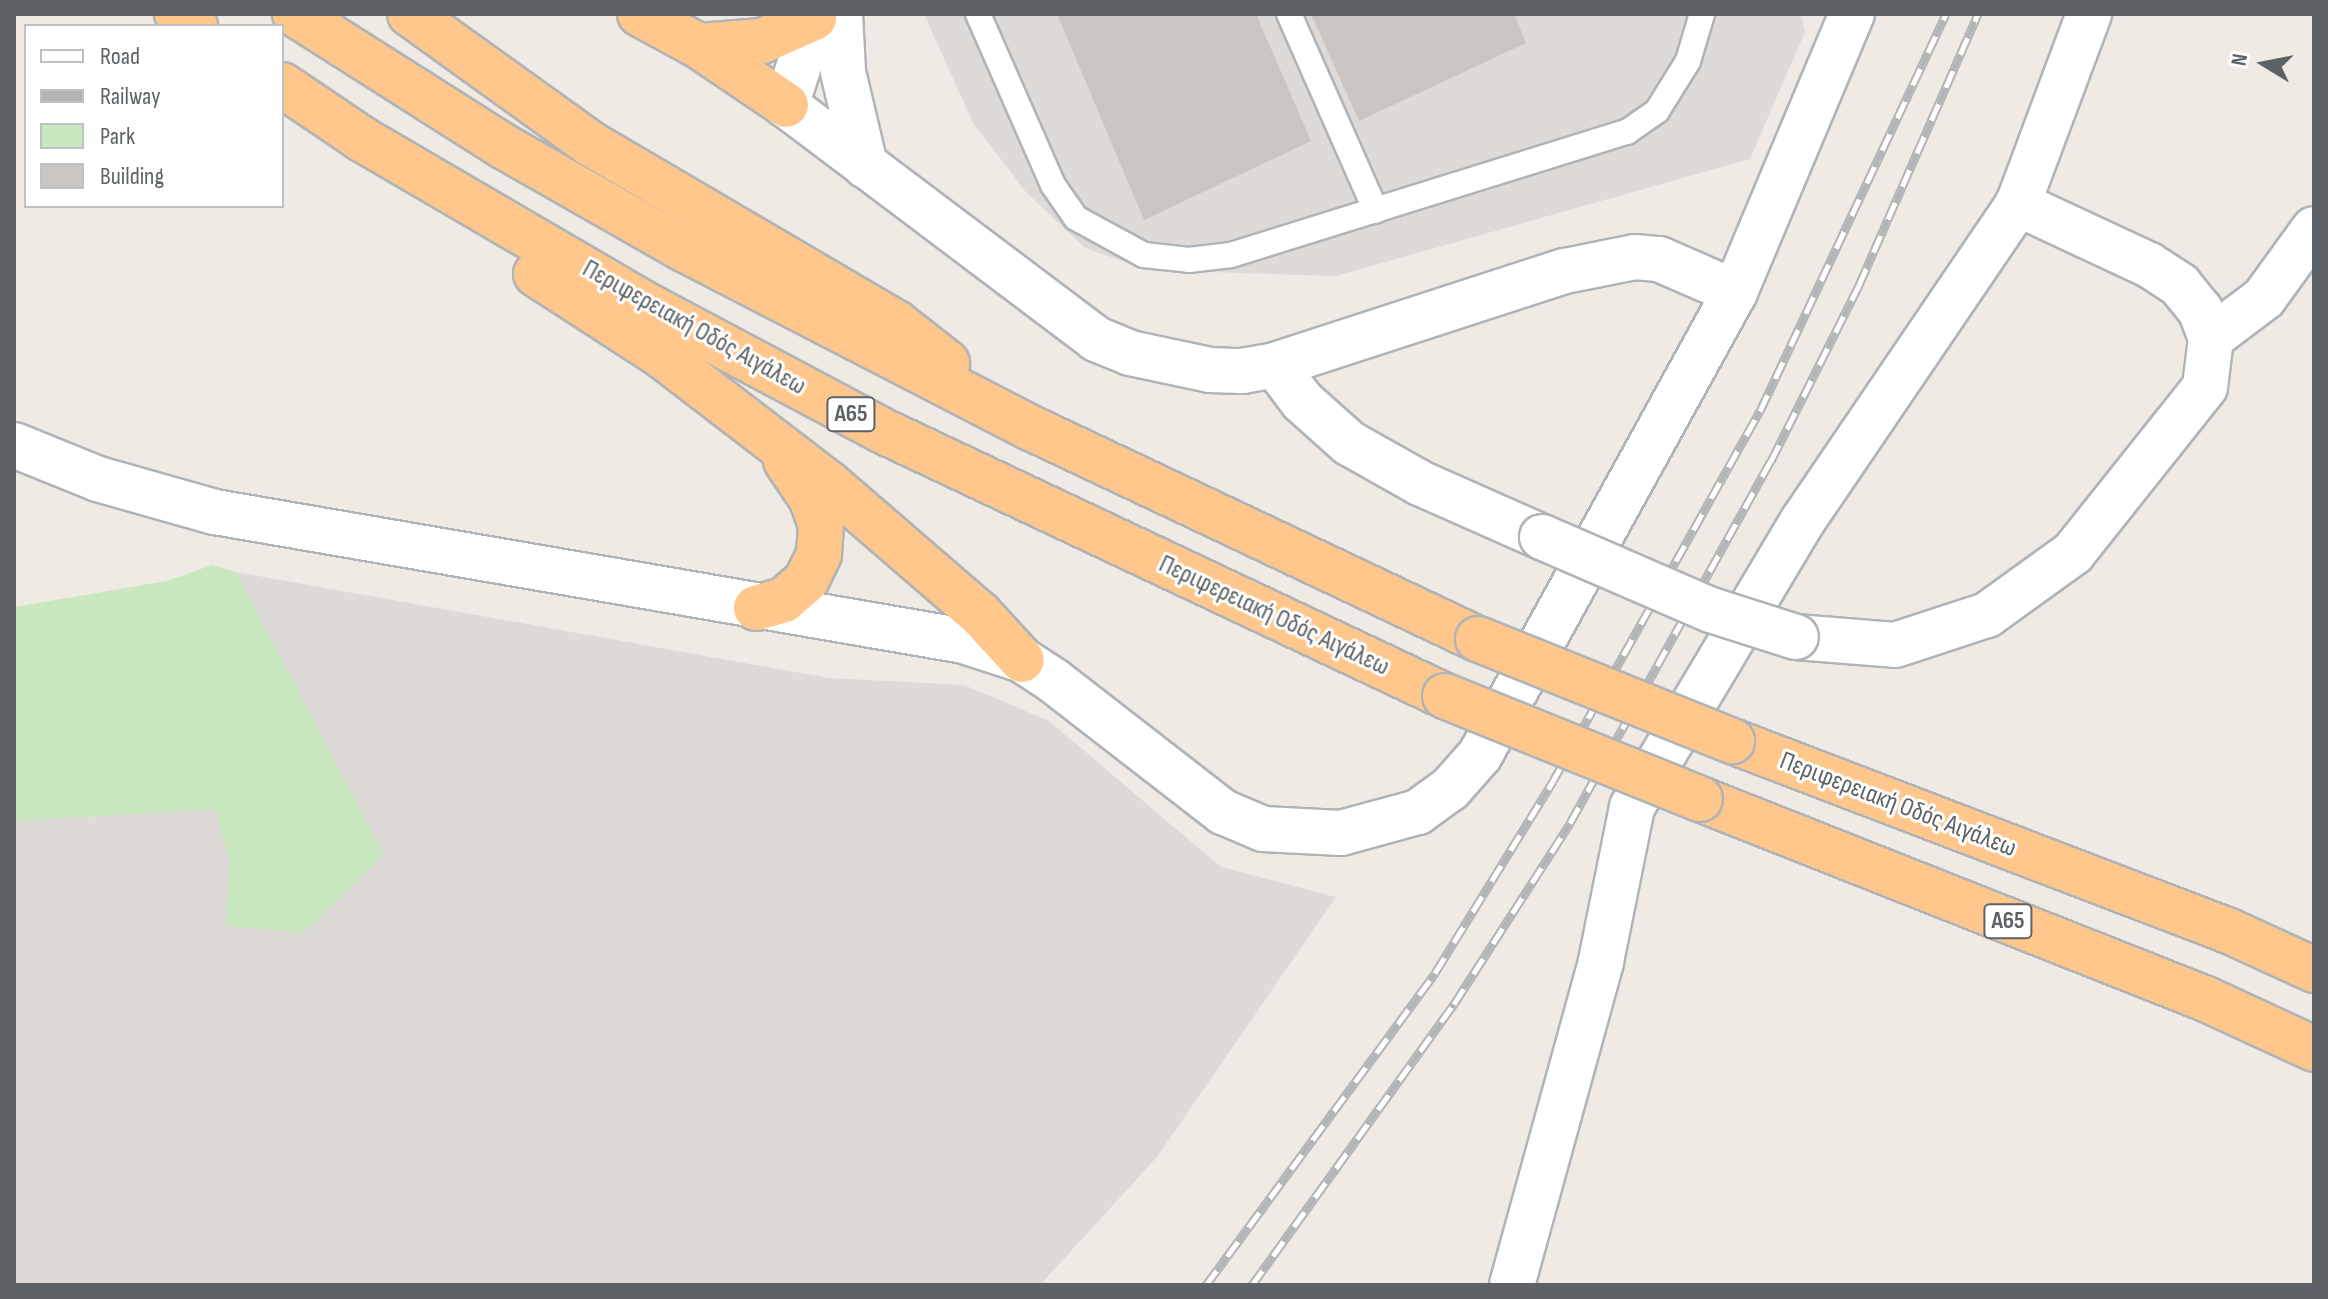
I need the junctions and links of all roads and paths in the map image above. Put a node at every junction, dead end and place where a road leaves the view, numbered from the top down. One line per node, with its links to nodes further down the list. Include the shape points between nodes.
1 (295, 14): 21 (highway, Περιφερειακή Οδός Αιγάλεω, via 503,146 682,248)
2 (410, 14): 21 (highway, via 591,144 896,323)
3 (640, 14): 10 (highway)
4 (978, 14): 16 (lane, via 1053,185 1076,218 1108,240 1144,255 1189,260 1231,255)
5 (1289, 14): 16 (lane)
6 (1702, 14): 16 (lane, via 1688,61 1657,111 1627,132)
7 (1852, 14): 18 (street)
8 (2089, 14): 15 (street)
9 (823, 15): 10 (highway, via 762,41); 12 (street); 14 (street)
10 (699, 46): 12 (highway)
11 (284, 86): 27 (highway, Περιφερειακή Οδός Αιγάλεω / Α65, bridge, via 362,139 650,307 881,430 1445,696 2206,999)
12 (786, 105): 14 (street)
13 (284, 119): 22 (highway, via 600,315)
14 (865, 165): 20 (street, via 1096,339 1175,365 1242,371)
15 (2018, 204): 19 (street, via 2136,258 2180,285 2200,310); 28 (street, via 1802,522 1632,807 1601,961)
16 (1376, 211)
17 (2314, 229): 19 (street, via 2264,298)
18 (1735, 292): 20 (street, via 1659,259 1607,260); 25 (street, via 1480,755 1450,789 1418,812 1341,833 1263,829 1194,794)
19 (2211, 338): 20 (street, bridge, via 2205,387 2193,410 2073,553 1987,615 1895,645 1796,637 1711,610 1420,483 1349,443 1302,401)
20 (1275, 365)
21 (1031, 428): 26 (highway, Περιφερειακή Οδός Αιγάλεω, bridge, via 1478,639 2229,931)
22 (761, 432): 24 (highway, via 811,498 821,525 819,554 806,581 784,600); 25 (highway, via 980,614)
23 (14, 445): 24 (street, via 98,479 215,512)
24 (756, 608): 25 (street, via 964,641)
25 (1022, 660)
26 (2314, 970)
27 (2314, 1049)
28 (1512, 1285)

